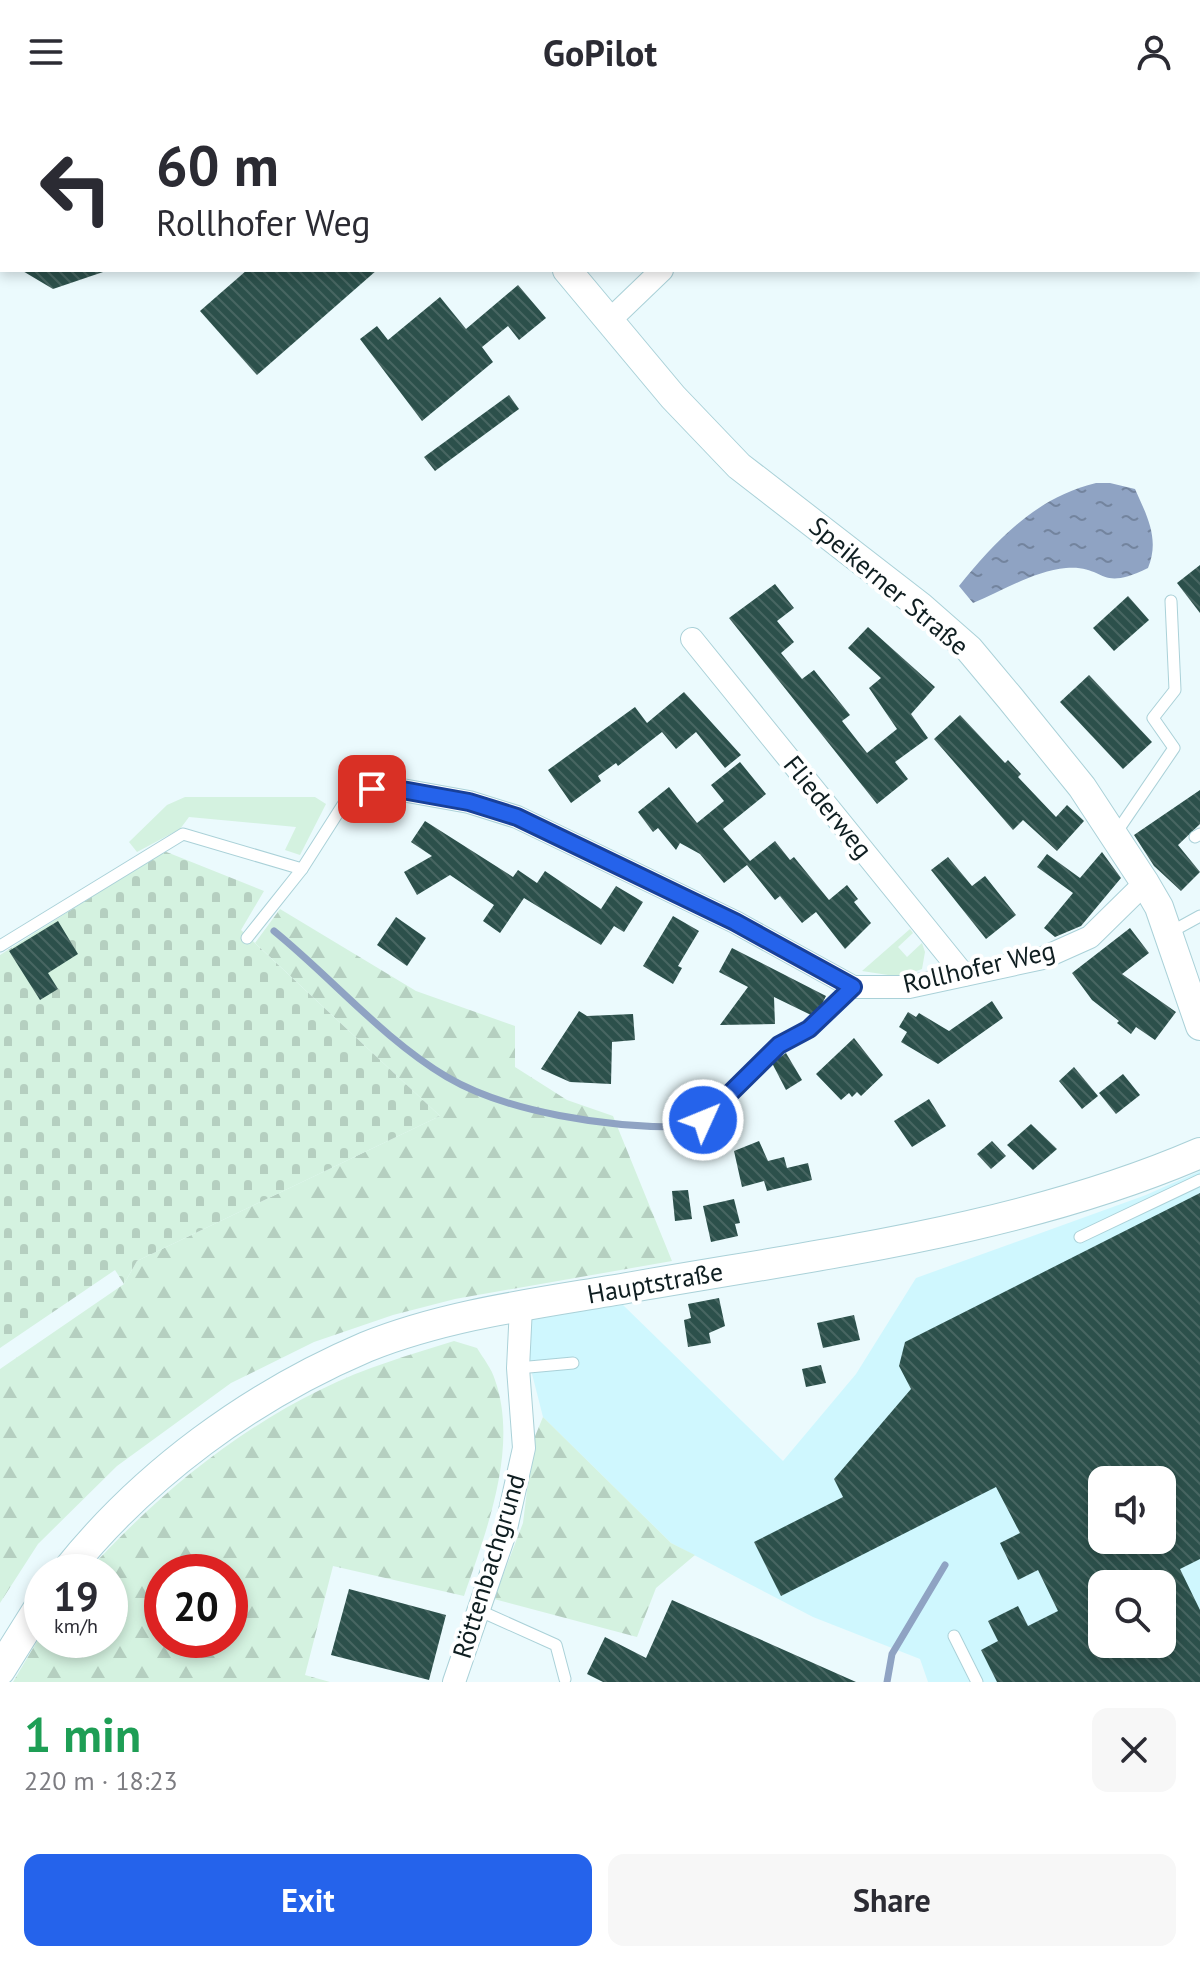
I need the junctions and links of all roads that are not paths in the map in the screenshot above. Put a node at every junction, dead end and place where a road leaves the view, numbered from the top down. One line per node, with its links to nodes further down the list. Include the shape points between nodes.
1 (569, 272): 3 (street, Speikerner Straße)
2 (660, 272): 3 (street)
3 (611, 319): 7 (street, Speikerner Straße, via 673,397 739,466 969,649)
4 (1171, 601): 7 (lane, via 1175,690 1153,718 1174,748)
5 (692, 639): 14 (street, Fliederweg)
6 (353, 789): 8 (lane); 15 (street, Rollhofer Weg, via 391,788 517,817 735,922)
7 (1116, 833): 9 (street, Speikerner Straße)
8 (302, 869): 12 (lane); 13 (lane, via 183,834)
9 (1145, 883): 11 (street, Speikerner Straße); 14 (street, Rollhofer Weg, via 1090,937 1043,958)
10 (1200, 916): 11 (lane)
11 (1168, 934): 16 (street, Speikerner Straße)
12 (247, 938)
13 (0, 946)
14 (964, 975): 15 (street, Rollhofer Weg, via 909,987)
15 (853, 987): 17 (lane, via 809,1029 779,1045)
16 (1200, 1026)
17 (703, 1120)
18 (1200, 1153): 21 (main road, Hauptstraße, via 1106,1188 975,1226)
19 (1200, 1180): 20 (lane)
20 (1080, 1237)
21 (521, 1307): 23 (street, Röttenbachgrund); 24 (main road, Hauptstraße, via 410,1332 325,1367 235,1418 144,1490)
22 (573, 1363): 23 (lane)
23 (518, 1368): 25 (street, Röttenbachgrund, via 524,1448 505,1533)
24 (80, 1554)
25 (478, 1610): 29 (lane, via 556,1645); 30 (street, Röttenbachgrund)
26 (24, 1632): 28 (main road)
27 (954, 1636): 31 (lane)
28 (0, 1670)
29 (565, 1679)
30 (454, 1682)
31 (977, 1682)

